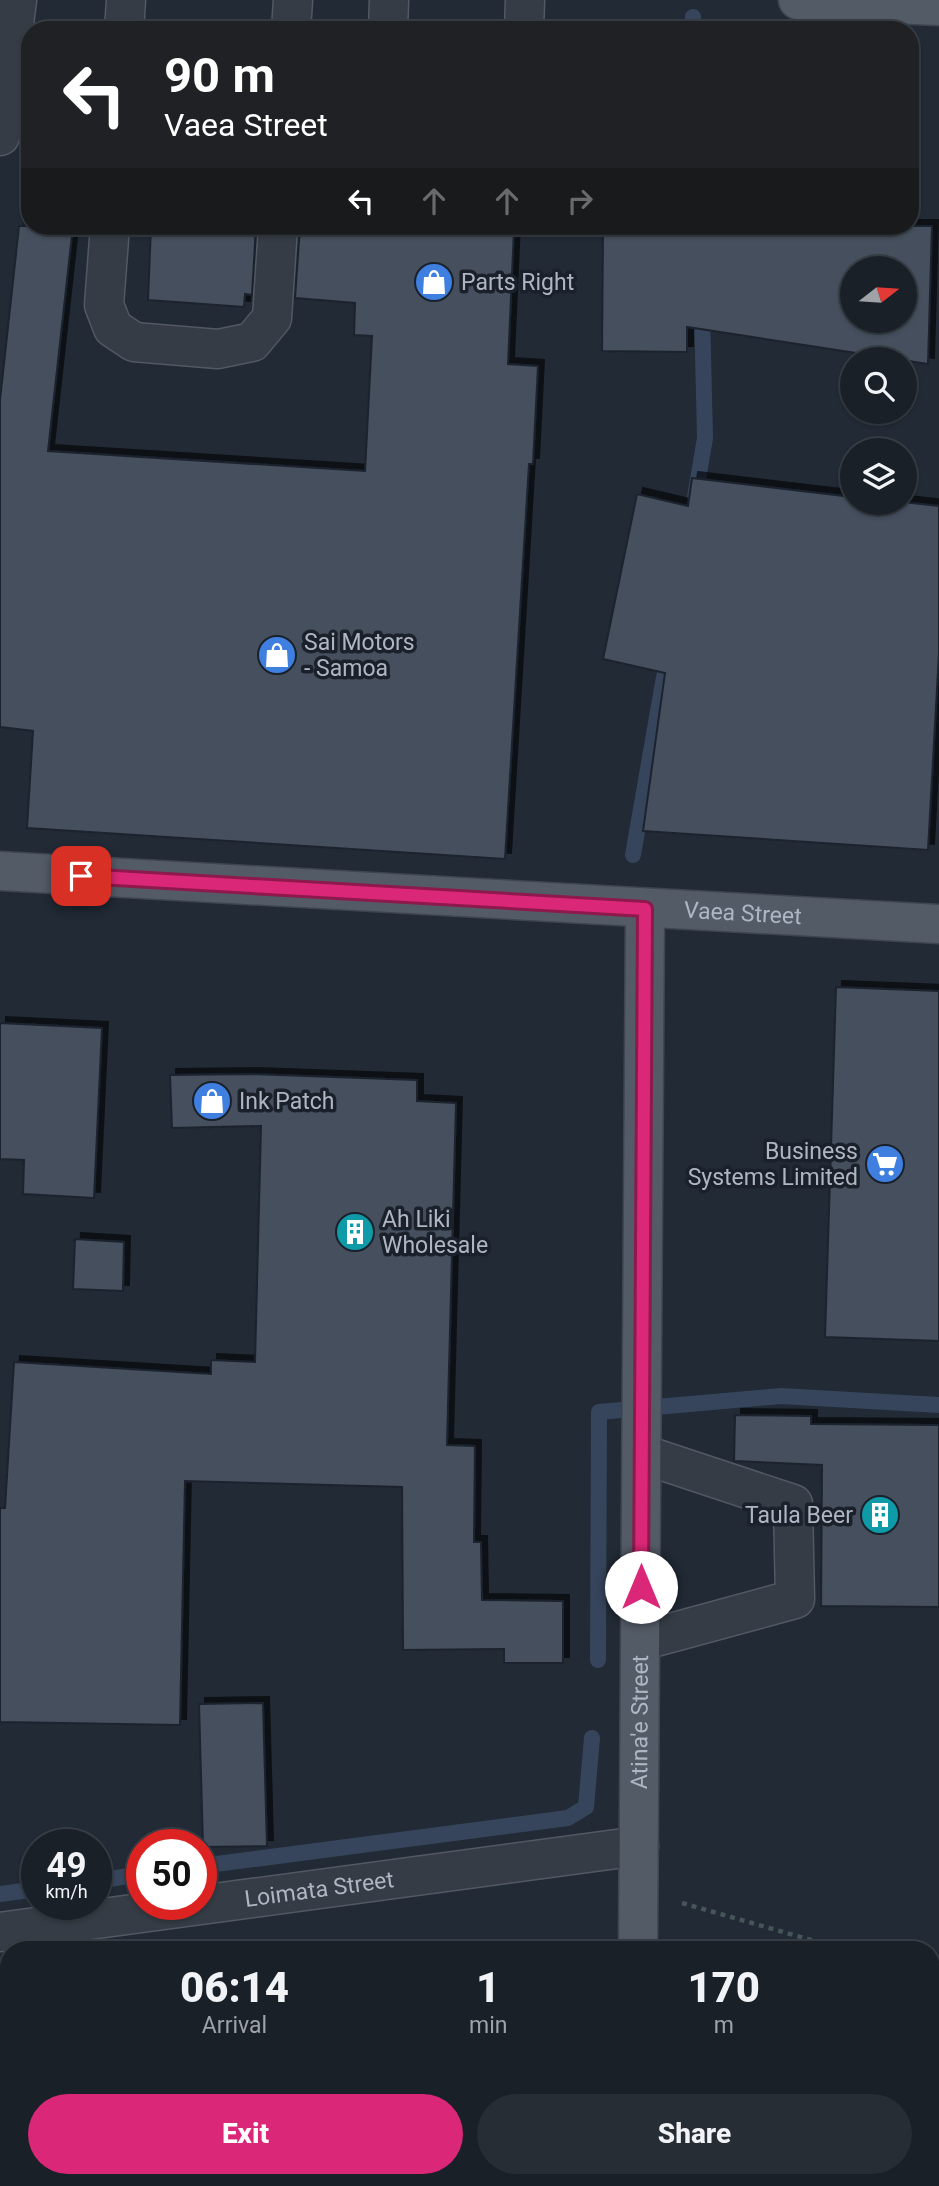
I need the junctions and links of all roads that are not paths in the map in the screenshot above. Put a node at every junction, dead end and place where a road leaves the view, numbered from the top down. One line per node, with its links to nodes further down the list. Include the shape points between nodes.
1 (17, 0): 12 (street)
2 (126, 0): 8 (street)
3 (293, 0): 9 (street)
4 (389, 0): 10 (street)
5 (525, 0): 11 (street)
6 (799, 0): 7 (main road)
7 (939, 6)
8 (125, 21)
9 (292, 21)
10 (388, 21)
11 (524, 21)
12 (0, 136)
13 (109, 235): 14 (street, via 104,305 113,328 134,342 218,349 252,342 272,318)
14 (277, 235)
15 (0, 871): 16 (main road, Vaea Street)
16 (645, 909): 17 (main road, Vaea Street); 18 (main road, Atina'e Street)
17 (939, 924)
18 (642, 1443): 19 (main road, Atina'e Street); 19 (street, via 793,1504 795,1599)
19 (641, 1640): 20 (main road, Atina'e Street)
20 (639, 1846): 21 (street, Loimata Street); 22 (main road, Atina'e Street)
21 (0, 1932)
22 (639, 1941)

